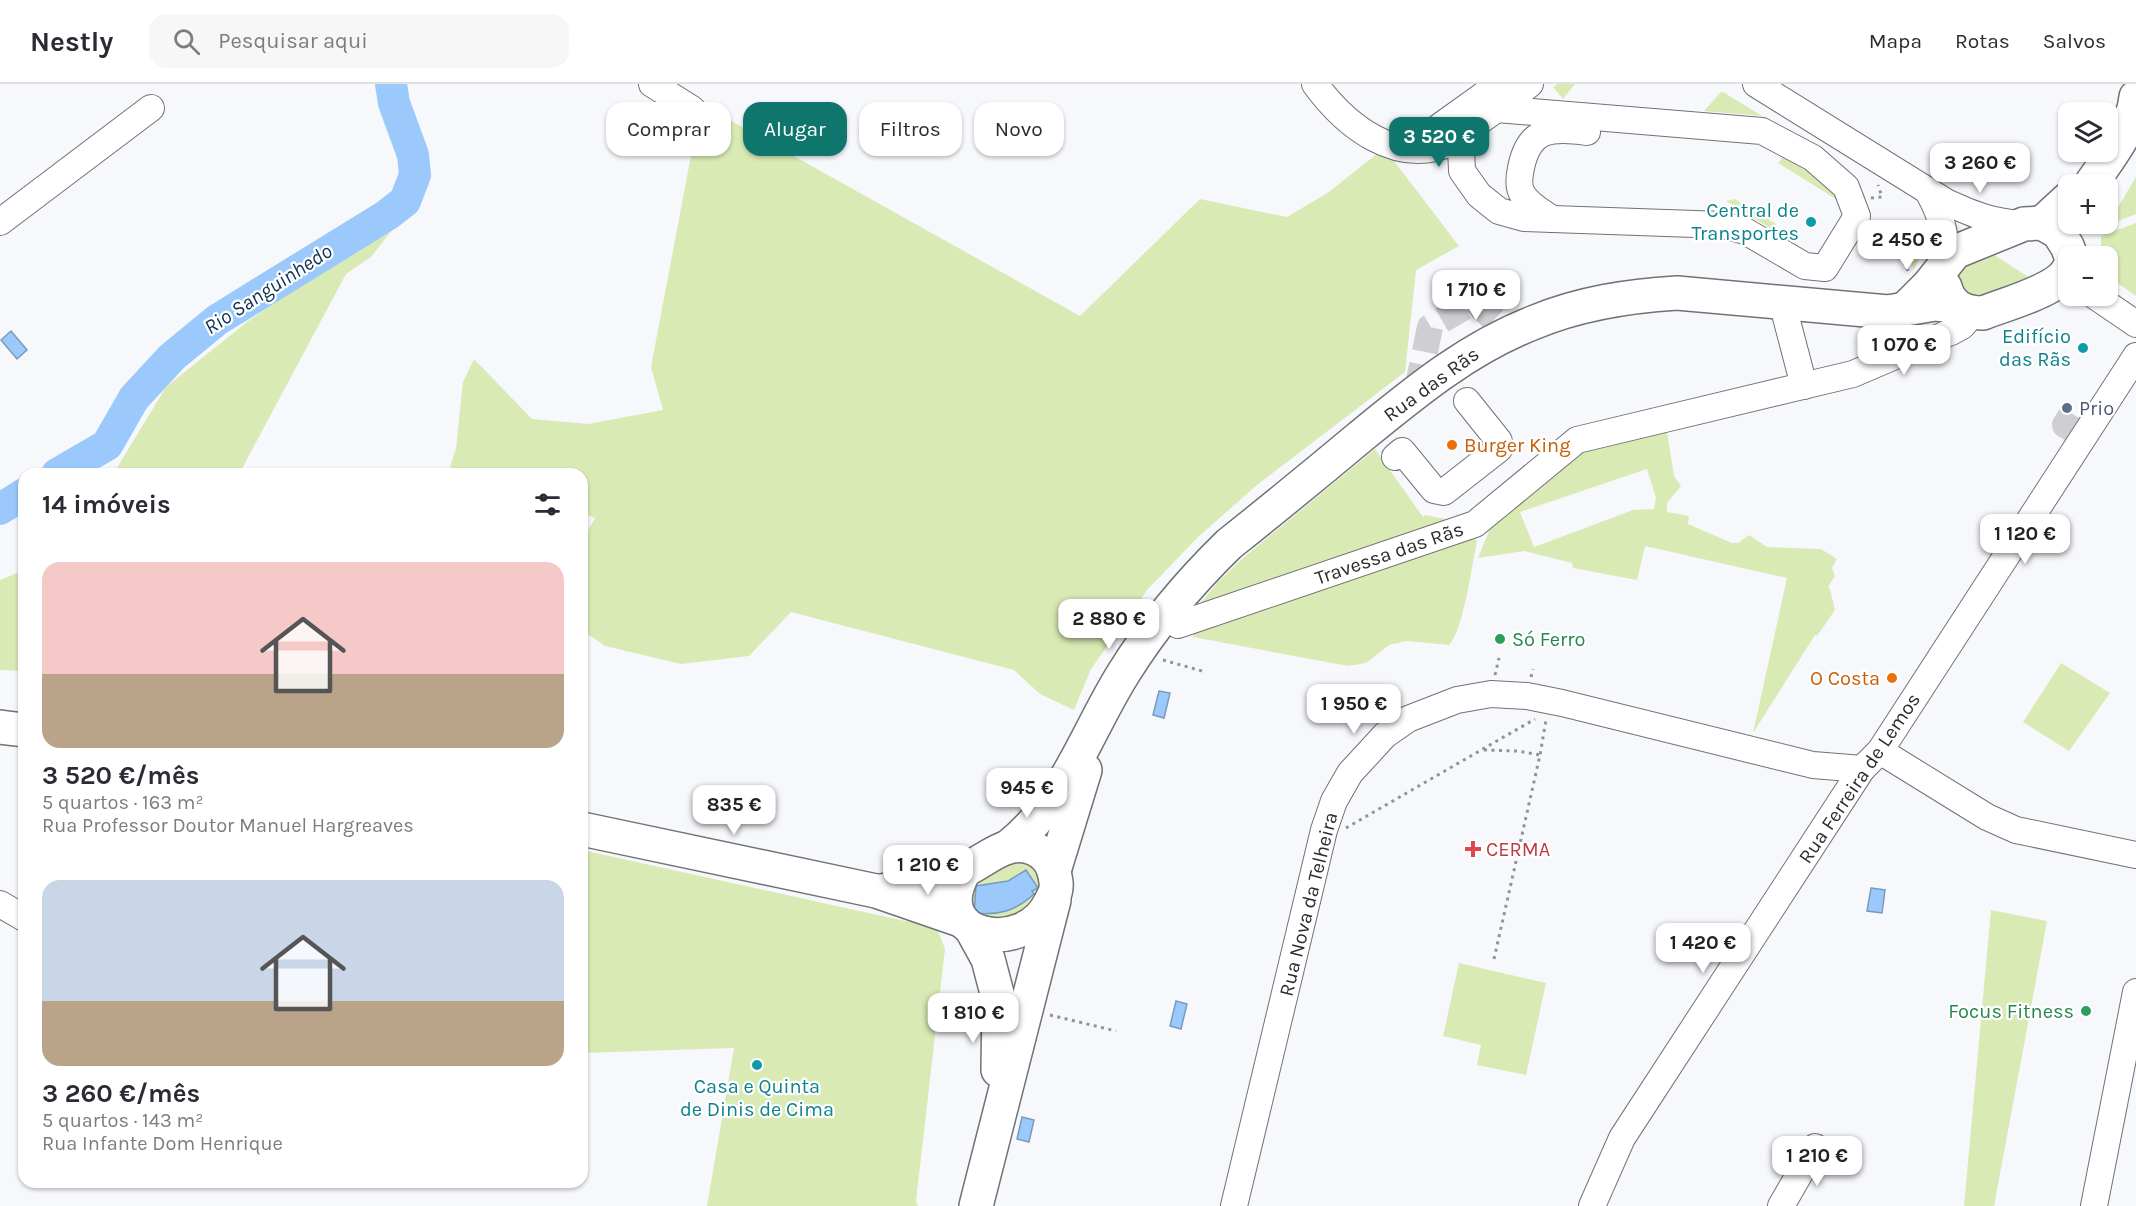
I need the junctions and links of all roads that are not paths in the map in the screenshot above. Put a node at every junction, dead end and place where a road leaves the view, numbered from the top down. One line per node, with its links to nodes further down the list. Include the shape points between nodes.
1 (652, 84): 10 (street)
2 (1315, 84): 16 (street, via 1328,102 1363,133 1376,141)
3 (1332, 84): 16 (street, via 1362,116)
4 (1530, 84): 8 (street)
5 (1541, 84): 12 (street, via 1540,94)
6 (2126, 84): 14 (main road)
7 (1763, 86): 18 (street)
8 (1498, 96): 12 (street); 15 (street)
9 (2136, 97): 17 (main road, via 2116,148)
10 (681, 102)
11 (151, 108): 20 (street)
12 (1564, 114): 13 (street)
13 (1645, 121): 19 (street, via 1631,134 1547,131 1531,140 1519,178 1522,194); 19 (street, via 1762,131 1813,158 1846,187 1857,216 1825,268 1805,266 1745,231 1723,225)
14 (2118, 122)
15 (1458, 126): 16 (street, via 1440,127); 19 (street, via 1462,171 1479,195 1499,211 1524,218)
16 (1400, 140)
17 (2098, 174)
18 (1929, 193): 21 (street); 22 (street, via 1944,227)
19 (1552, 219)
20 (0, 222)
21 (2058, 252): 22 (main road, via 1955,252); 26 (main road, Rua das Rãs, via 1983,313)
22 (1945, 265): 23 (main road, via 1929,285); 26 (main road, via 1947,297)
23 (1908, 295): 24 (main road, Rua das Rãs, via 1888,312); 26 (main road, Rua das Rãs)
24 (1782, 302): 29 (street); 32 (main road, Rua das Rãs, via 1677,293 1605,300 1534,322 1480,348 1417,390 1229,544)
25 (2110, 306): 27 (street)
26 (1964, 310): 29 (street, Travessa das Rãs, via 1962,326 1951,332 1852,374)
27 (2136, 324)
28 (2136, 356): 36 (street, Rua Ferreira de Lemos, via 2085,426)
29 (1804, 386): 32 (street, Travessa das Rãs, via 1577,440 1475,524 1178,625)
30 (1467, 401): 31 (street, via 1499,441 1499,449 1469,473 1444,492 1434,490 1402,451)
31 (1395, 457)
32 (1166, 614): 33 (main road, Rua das Rãs, via 1122,675)
33 (1101, 716): 41 (main road, via 1061,789 1026,832); 44 (main road)
34 (0, 727): 35 (main road)
35 (18, 729)
36 (1880, 751): 38 (street, Rua Ferreira de Lemos); 42 (street, via 1987,817 2016,830)
37 (1813, 765): 38 (street, Rua Nova da Telheira); 39 (street, via 1835,793); 53 (street, Rua Nova da Telheira, via 1555,707 1527,696 1491,694 1457,700 1393,729 1350,773 1324,830)
38 (1862, 769): 39 (street, Rua Ferreira de Lemos)
39 (1833, 813): 54 (street, Rua Ferreira de Lemos, via 1622,1138)
40 (588, 830): 45 (main road)
41 (1008, 847): 43 (main road); 44 (main road, via 1025,845 1039,850 1049,859)
42 (2136, 855)
43 (965, 870): 45 (main road, via 924,884); 48 (main road, via 954,896 957,911)
44 (1055, 881): 48 (main road, via 1046,912 1030,925 1013,933 990,935); 51 (main road)
45 (876, 891): 48 (main road)
46 (0, 904): 47 (street)
47 (18, 914)
48 (968, 925): 51 (main road, via 988,959 999,1001 998,1070)
49 (2136, 992): 56 (street)
50 (1815, 1147): 55 (street)
51 (990, 1153): 52 (main road)
52 (976, 1206)
53 (1234, 1206)
54 (1592, 1206)
55 (1781, 1206)
56 (2094, 1206)

